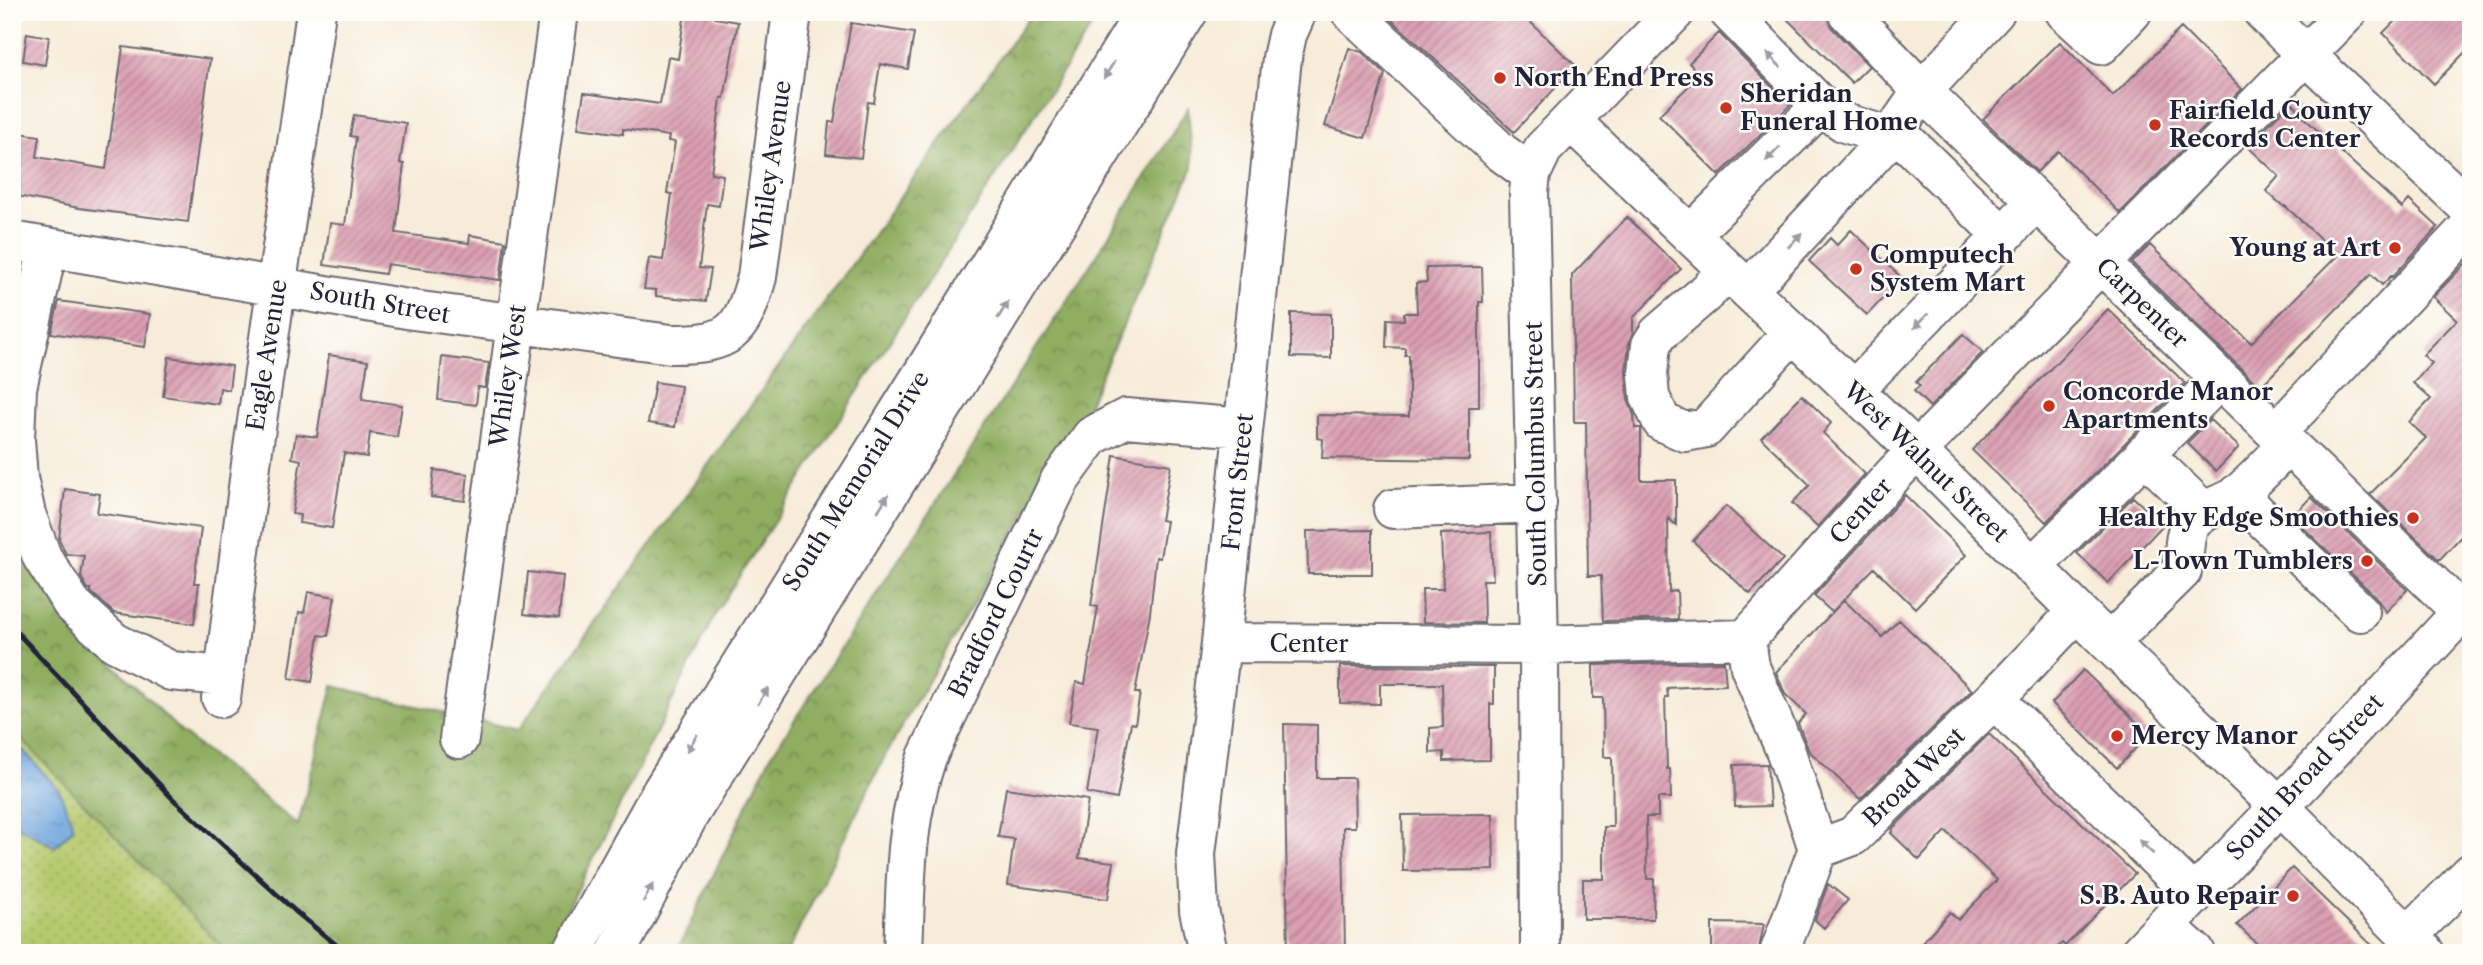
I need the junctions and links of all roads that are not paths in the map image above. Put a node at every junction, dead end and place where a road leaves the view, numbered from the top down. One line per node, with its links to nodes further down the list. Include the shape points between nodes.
1 (316, 12): 29 (main road, Eagle Avenue)
2 (559, 12): 31 (main road, Whiley West)
3 (792, 12): 30 (main road, Whiley Avenue, via 757,277)
4 (1145, 12): 58 (main road, South Memorial Drive, one-way to 58, via 660,794)
5 (1188, 12): 60 (main road, South Memorial Drive, one-way to 5, via 690,815)
6 (1297, 12): 35 (main road, Front Street, via 1282,58)
7 (1351, 12): 21 (main road, via 1501,152)
8 (1675, 12): 19 (main road, South Columbus Street)
9 (1729, 12): 18 (main road, one-way to 9)
10 (1847, 12): 17 (main road, Carpenter)
11 (1995, 12): 17 (main road)
12 (2065, 12): 13 (main road, via 2101,44)
13 (2132, 12)
14 (2348, 12): 16 (main road, Center)
15 (2274, 16): 16 (main road)
16 (2305, 55): 23 (main road); 27 (main road, Center)
17 (1923, 91): 20 (main road); 22 (main road, Carpenter)
18 (1821, 106): 20 (main road, via 1845,123); 24 (main road, one-way to 24)
19 (1571, 121): 21 (main road, South Columbus Street, via 1543,149); 24 (main road, West Walnut Street)
20 (1891, 136): 25 (main road, via 1907,142); 28 (main road, one-way to 20)
21 (1531, 174): 40 (main road, South Columbus Street)
22 (2036, 201): 25 (main road); 27 (main road, Carpenter)
23 (2470, 213): 36 (main road)
24 (1690, 235): 28 (main road, West Walnut Street)
25 (2003, 236): 34 (main road, one-way to 34)
26 (30, 244): 29 (main road, South Street); 29 (main road, Eagle Avenue, via 15,440 26,514 42,556 72,604 114,642 172,671 222,687)
27 (2101, 264): 33 (main road, Carpenter); 37 (main road, Center)
28 (1737, 280): 32 (main road, West Walnut Street); 32 (main road, via 1708,291 1651,345 1650,397 1662,422 1685,432 1706,428)
29 (278, 285): 31 (main road, South Street)
30 (743, 319): 31 (main road, South Street, via 731,332 695,344)
31 (515, 325): 52 (main road, Whiley West)
32 (1792, 332): 34 (main road, West Walnut Street)
33 (2220, 379): 36 (main road, Carpenter); 38 (main road)
34 (1853, 391): 37 (main road, West Walnut Street)
35 (1243, 428): 48 (main road, Front Street); 61 (main road, Bradford Courtr, via 1126,418 1092,436 1060,480 915,792 907,844)
36 (2282, 439): 39 (main road); 45 (main road, Carpenter)
37 (1917, 451): 43 (main road, West Walnut Street); 47 (main road, Center)
38 (2144, 454): 42 (main road); 43 (main road)
39 (2237, 494): 42 (main road); 46 (main road)
40 (1537, 503): 41 (main road); 50 (main road, South Columbus Street)
41 (1393, 509)
42 (2203, 511): 49 (main road, via 2189,524 2182,571)
43 (2032, 567): 44 (main road, West Walnut Street)
44 (2077, 611): 49 (main road, West Walnut Street); 51 (main road, Broad West)
45 (2468, 611): 53 (main road, South Broad Street)
46 (2360, 612)
47 (1746, 639): 50 (main road, Center); 54 (main road, via 1750,667 1786,752)
48 (1221, 643): 50 (main road, Center); 62 (main road, Front Street, via 1196,854 1199,910)
49 (2109, 643): 53 (main road, West Walnut Street)
50 (1539, 645): 63 (main road, South Columbus Street)
51 (1994, 699): 54 (main road, Broad West, via 1853,836); 56 (main road, one-way to 51)
52 (459, 739)
53 (2279, 806): 56 (main road, South Broad Street); 59 (main road, West Walnut Street)
54 (1818, 849): 64 (main road)
55 (2471, 873): 59 (main road)
56 (2194, 895): 57 (main road, South Broad Street)
57 (2166, 926): 65 (main road, South Broad Street); 66 (main road)
58 (577, 941)
59 (2417, 945)
60 (616, 953)
61 (903, 953)
62 (1208, 953)
63 (1540, 953)
64 (1779, 953)
65 (2139, 953)
66 (2196, 953)

